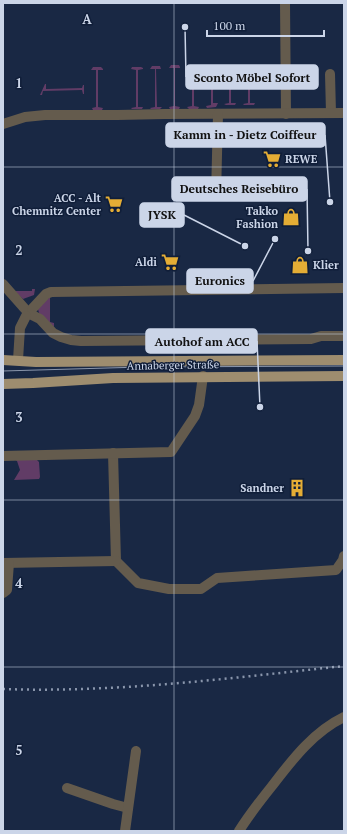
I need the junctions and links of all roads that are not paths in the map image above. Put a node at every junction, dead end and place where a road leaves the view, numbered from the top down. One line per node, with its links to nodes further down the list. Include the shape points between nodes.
1 (284, 3): 6 (lane)
2 (330, 74): 3 (lane)
3 (331, 113): 4 (lane); 6 (lane)
4 (344, 113)
5 (218, 114): 6 (lane); 7 (lane, via 45,115 25,117); 8 (lane)
6 (286, 114)
7 (3, 124)
8 (216, 196)
9 (3, 284): 11 (lane)
10 (344, 288): 11 (lane, via 51,292)
11 (29, 312): 12 (lane, via 60,337 81,341 311,340 321,336); 14 (lane, via 20,328)
12 (344, 336)
13 (3, 360): 14 (main road, Annaberger Straße)
14 (18, 360): 15 (main road, Annaberger Straße)
15 (344, 360)
16 (203, 376): 17 (main road, Annaberger Straße); 18 (main road, Annaberger Straße); 19 (lane, via 195,416 171,452)
17 (344, 376)
18 (3, 384)
19 (113, 453): 20 (lane); 22 (lane)
20 (3, 456)
21 (344, 556): 22 (lane, via 336,570 217,578 201,589 169,589 138,583)
22 (116, 561): 23 (lane)
23 (6, 563): 24 (lane, via 7,590)
24 (3, 593)
25 (344, 717): 30 (lane, via 307,743)
26 (136, 751): 28 (lane)
27 (67, 788): 28 (lane)
28 (128, 808): 29 (lane)
29 (125, 831)
30 (239, 831)

